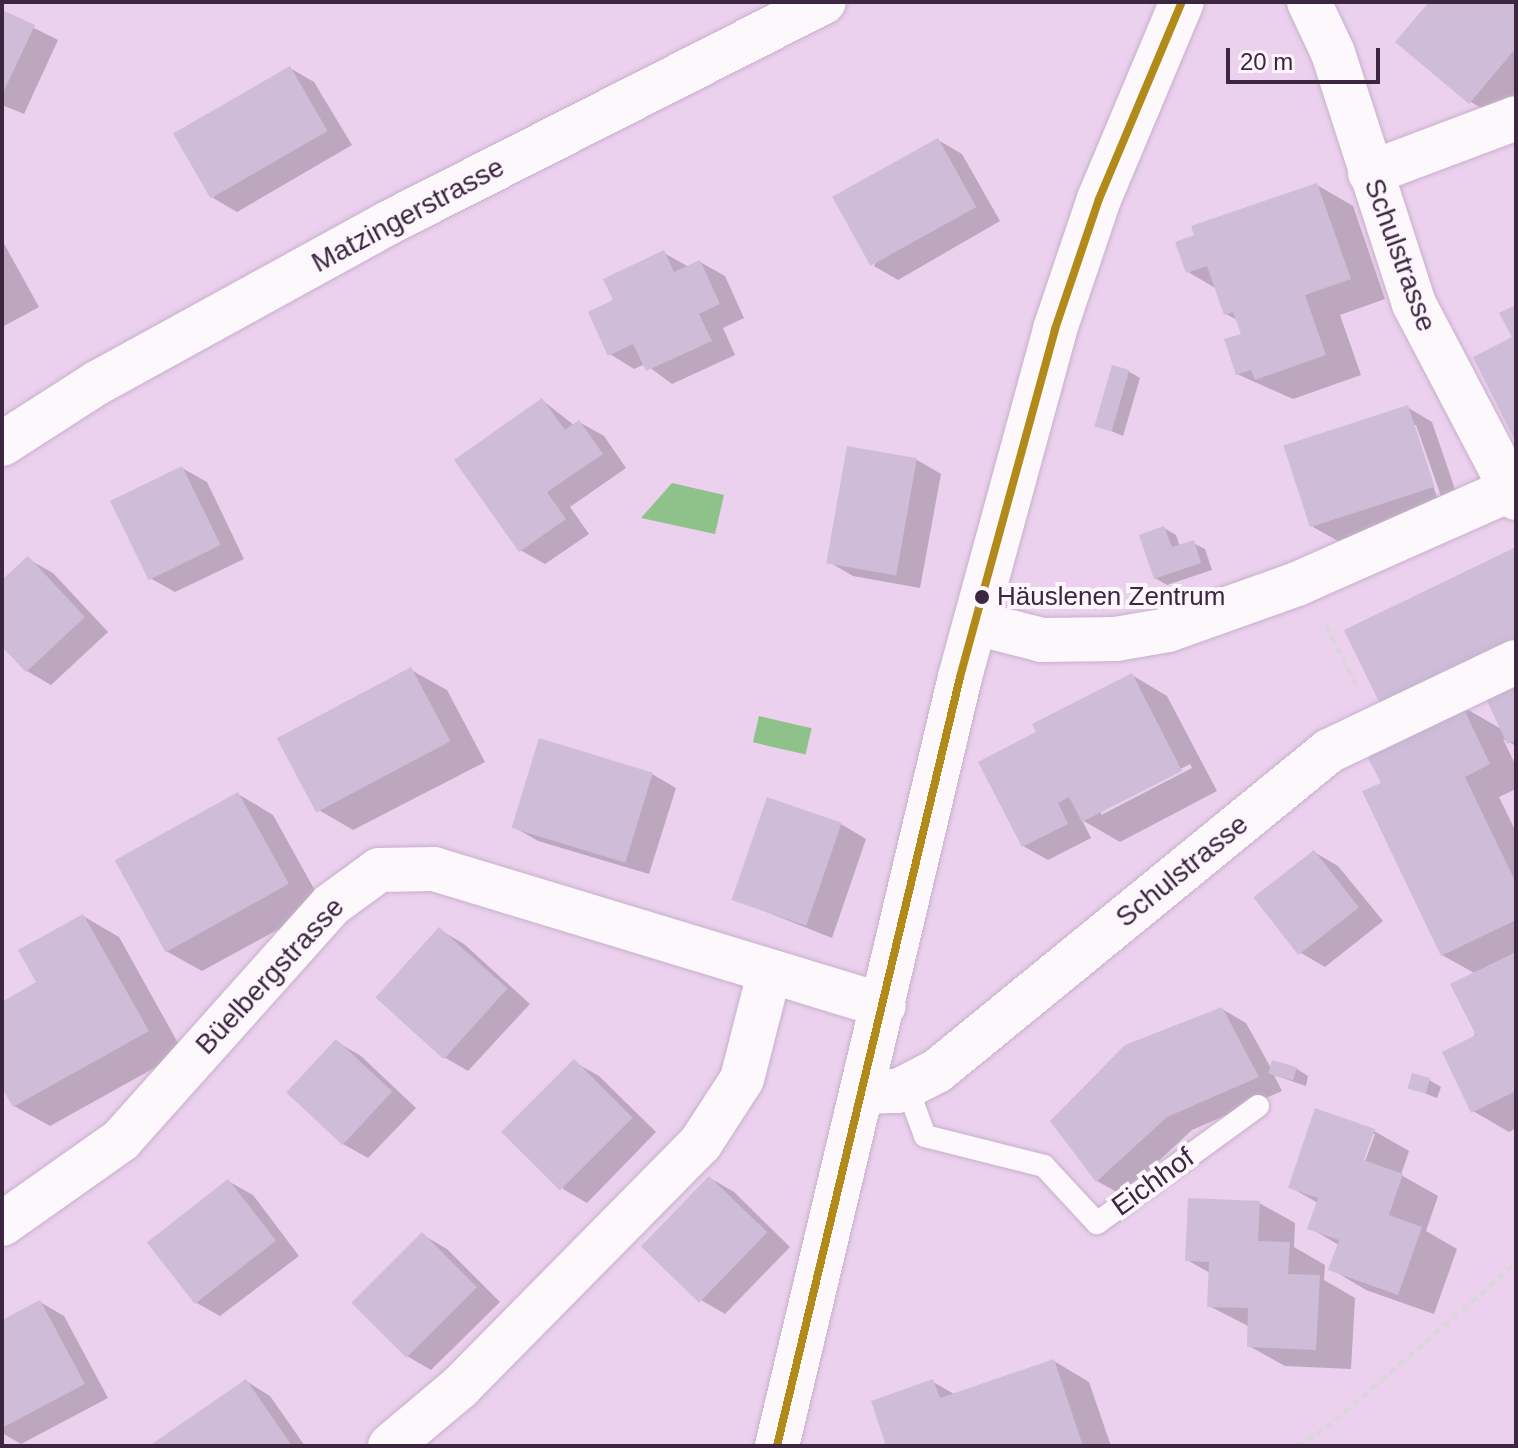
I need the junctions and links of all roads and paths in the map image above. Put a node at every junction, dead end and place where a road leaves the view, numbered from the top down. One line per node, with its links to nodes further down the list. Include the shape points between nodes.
1 (824, 2): 6 (street, Matzingerstrasse, via 386,224 97,383)
2 (1182, 2): 9 (street, via 1099,199 1060,315)
3 (1309, 2): 5 (street, Schulstrasse, via 1333,53)
4 (1516, 118): 5 (street)
5 (1370, 173): 7 (street, Schulstrasse, via 1414,304)
6 (2, 444)
7 (1514, 493): 8 (street)
8 (1297, 584): 9 (street, via 1168,630 1116,639 1042,640); 11 (path, via 1323,619)
9 (975, 623): 13 (street)
10 (1516, 662): 11 (street, Schulstrasse)
11 (1378, 727): 14 (street, Schulstrasse, via 1329,751 937,1071)
12 (769, 974): 13 (street, Büelbergstrasse); 17 (street, Büelbergstrasse, via 434,869 379,870 331,905 121,1140); 19 (street, via 742,1079 700,1144 460,1387)
13 (884, 1006): 15 (street)
14 (907, 1087): 15 (street, Schulstrasse); 16 (lane, Eichhof, via 925,1136 1044,1166 1097,1223)
15 (862, 1092): 20 (street)
16 (1258, 1106)
17 (2, 1224)
18 (1516, 1263): 21 (path, via 1326,1428)
19 (390, 1446)
20 (777, 1446)
21 (1296, 1446)

